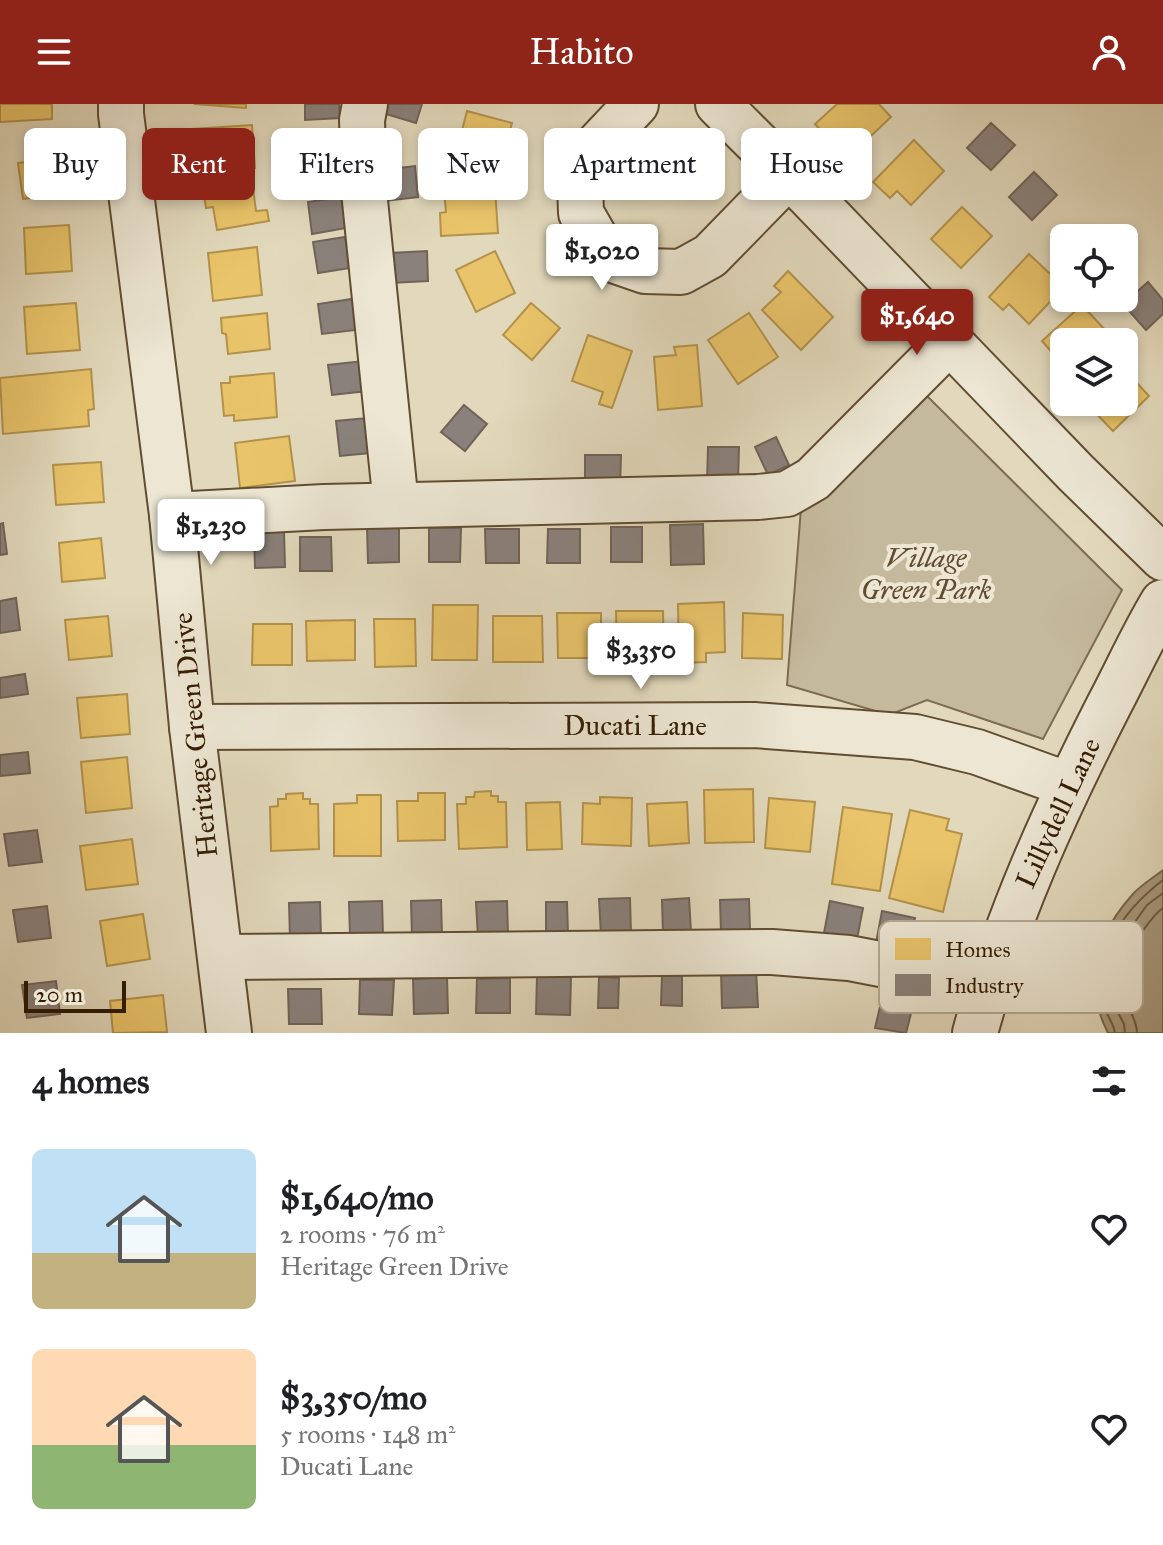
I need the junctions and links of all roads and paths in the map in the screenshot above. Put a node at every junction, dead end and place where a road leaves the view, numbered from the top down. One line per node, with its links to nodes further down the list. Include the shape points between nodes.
1 (121, 104): 10 (street, Heritage Green Drive)
2 (365, 104): 9 (street, via 364,191)
3 (636, 104): 6 (street, via 588,155 580,183 581,213 616,261 645,271 681,272 710,256)
4 (718, 104): 5 (street)
5 (742, 128)
6 (765, 200)
7 (813, 200): 8 (street)
8 (949, 342): 9 (street, via 813,479 787,494); 11 (street)
9 (396, 505): 10 (street)
10 (172, 515): 13 (street, Heritage Green Drive)
11 (1163, 558)
12 (1163, 602): 14 (street, Lillydell Lane)
13 (192, 727): 14 (street, Ducati Lane, via 754,725 847,731 946,744); 16 (street, Heritage Green Drive)
14 (1069, 785): 15 (street, Lillydell Lane)
15 (1011, 921)
16 (221, 957): 17 (street, via 772,952); 19 (street, Heritage Green Drive)
17 (879, 964)
18 (980, 1013): 20 (street, Lillydell Lane)
19 (229, 1033)
20 (975, 1033)

